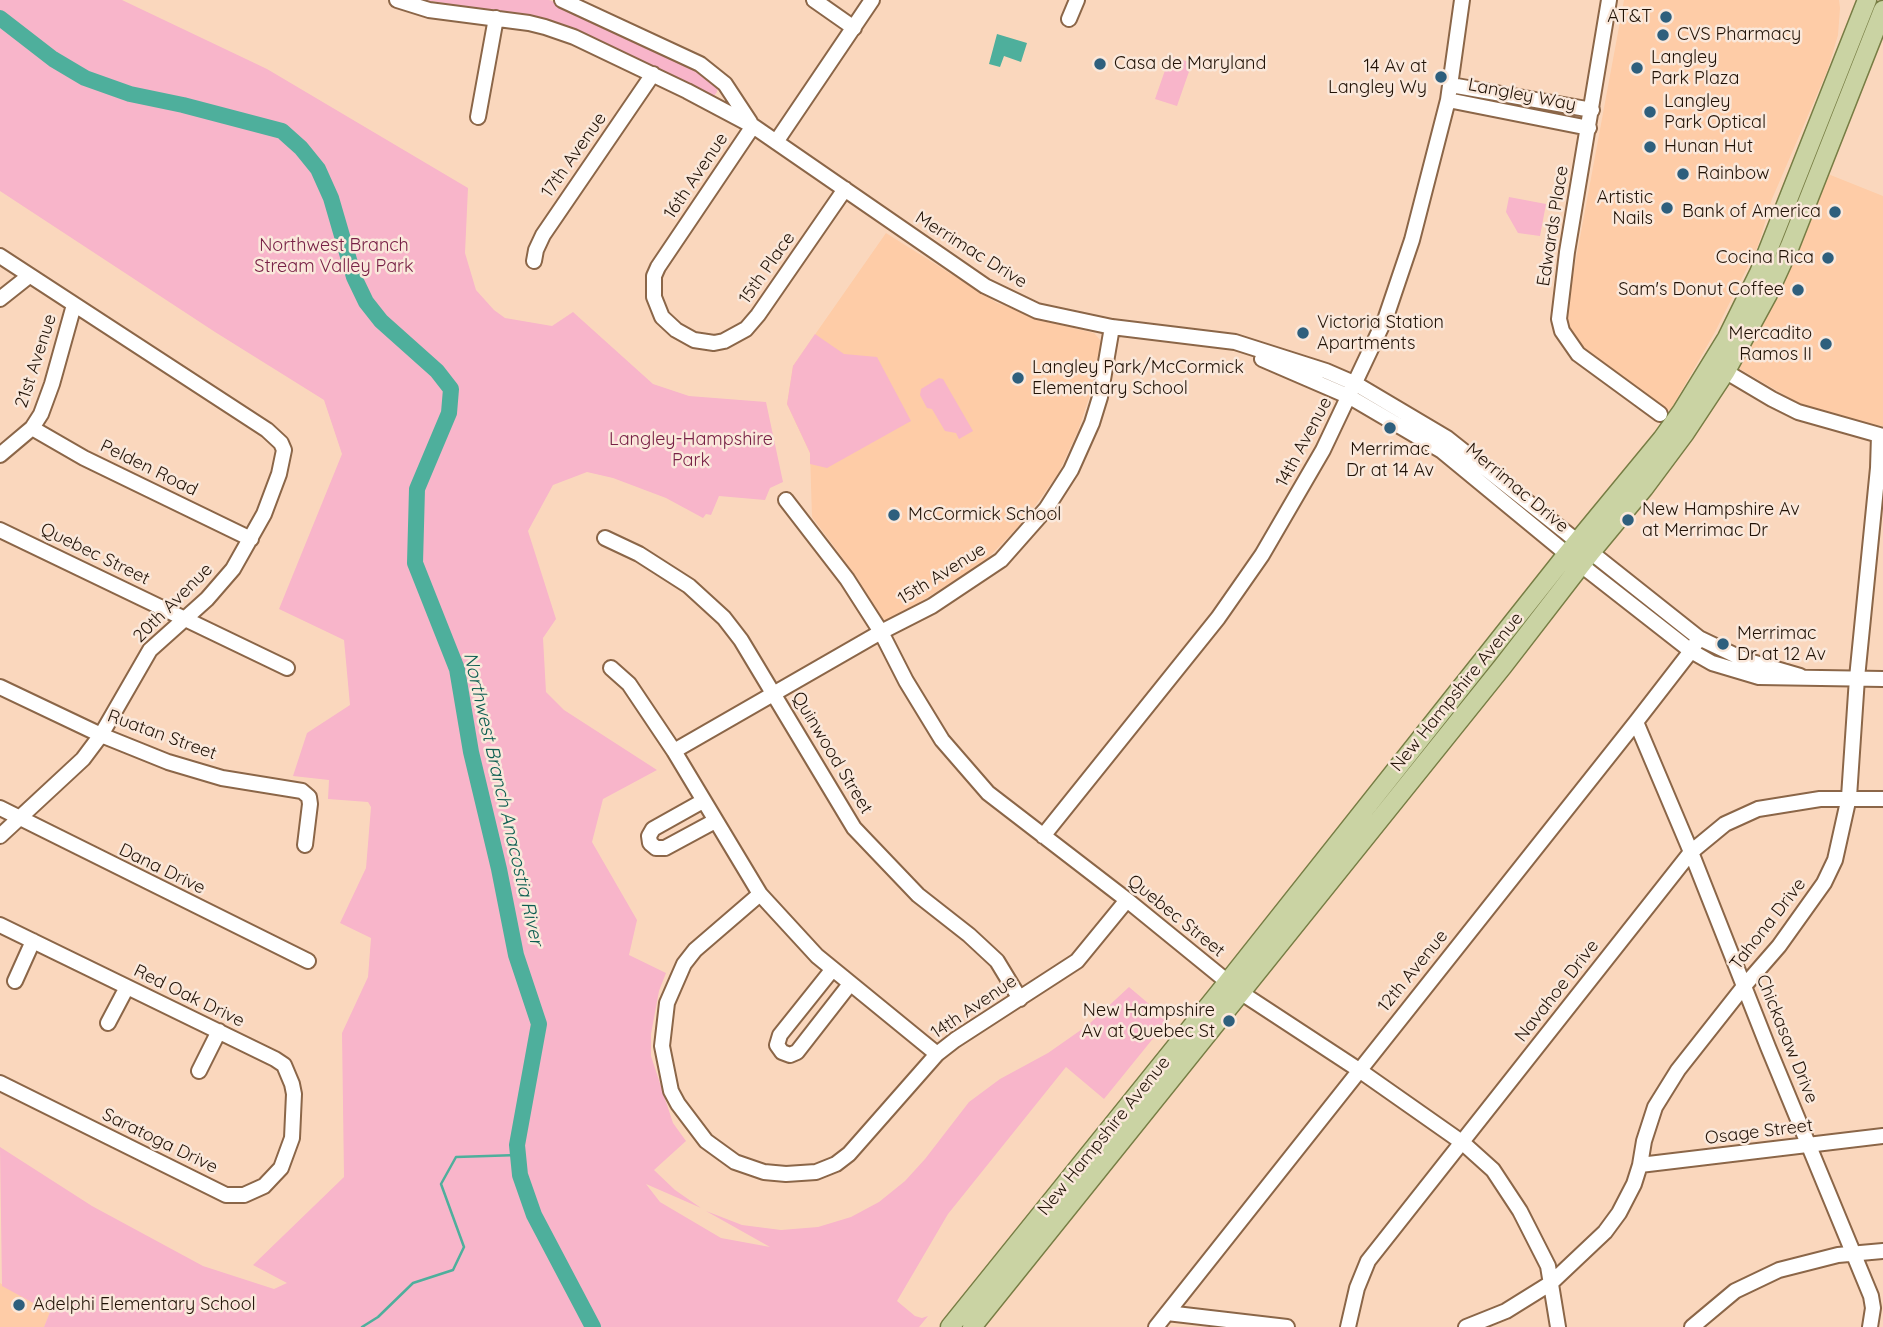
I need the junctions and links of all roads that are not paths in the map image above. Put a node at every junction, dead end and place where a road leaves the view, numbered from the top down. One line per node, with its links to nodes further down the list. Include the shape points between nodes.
1 (397, 0): 9 (street, Merrimac Drive, via 429,10)
2 (562, 0): 14 (street, Merrimac Drive, via 701,64)
3 (814, 0): 12 (street)
4 (872, 0): 12 (street)
5 (1077, 0): 10 (street)
6 (1462, 0): 15 (street, 14th Avenue)
7 (1609, 0): 18 (street, Edwards Place)
8 (1865, 1): 11 (main road); 31 (main road, New Hampshire Avenue)
9 (496, 18): 13 (street, Merrimac Drive, via 561,32); 19 (street)
10 (1069, 19)
11 (1881, 25): 31 (main road, New Hampshire Avenue, via 1765,299)
12 (854, 28): 22 (street)
13 (653, 74): 17 (street, Merrimac Drive); 26 (street, 17th Avenue, via 543,235)
14 (725, 84): 17 (street, via 718,99); 20 (street, Merrimac Drive)
15 (1451, 85): 16 (street, 14th Avenue); 18 (street, Langley Way)
16 (1448, 100): 21 (street, Langley Way); 32 (street, 14th Avenue, via 1412,240 1386,317)
17 (705, 101): 20 (street, Merrimac Drive)
18 (1592, 110): 21 (street, Edwards Place)
19 (478, 117)
20 (753, 126): 22 (street, Merrimac Drive); 24 (street, 16th Avenue)
21 (1589, 128): 33 (street, Edwards Place, via 1565,264 1560,326 1578,354)
22 (776, 142): 23 (street, Merrimac Drive)
23 (845, 189): 24 (street, 15th Place, via 752,324 724,341 694,340 662,317 654,297 654,276); 30 (street, Merrimac Drive, via 985,286 1037,311)
24 (671, 247)
25 (0, 256): 27 (street, 20th Avenue)
26 (534, 261)
27 (29, 276): 28 (street); 29 (street, 20th Avenue)
28 (0, 299)
29 (74, 304): 34 (street, 21st Avenue, via 52,384); 40 (street, 20th Avenue, via 281,443 279,474)
30 (1112, 327): 32 (street, Merrimac Drive, via 1235,342 1326,370); 43 (street, 15th Avenue, via 1092,423 1071,470 1046,509 1001,560 932,606)
31 (1719, 367): 35 (street, via 1798,412); 41 (main road, New Hampshire Avenue)
32 (1353, 390): 41 (street, Merrimac Drive, via 1447,439); 61 (street, 14th Avenue, via 1258,562 1219,618)
33 (1660, 414)
34 (32, 428): 36 (street, 21st Avenue); 40 (street, Pelden Road)
35 (1881, 436): 47 (street, Tahona Drive)
36 (0, 455)
37 (786, 500): 43 (street, Quebec Street)
38 (0, 530): 42 (street, Quebec Street)
39 (606, 538): 50 (street, Quinwood Street, via 662,568 714,608 741,640)
40 (251, 539): 42 (street, 20th Avenue, via 233,569)
41 (1579, 553): 44 (street, Merrimac Drive); 74 (main road, New Hampshire Avenue)
42 (185, 620): 45 (street, Quebec Street); 52 (street, 20th Avenue, via 145,656)
43 (881, 632): 50 (street, 15th Avenue); 61 (street, Quebec Street, via 948,748 988,793)
44 (1695, 645): 47 (street, Merrimac Drive, via 1800,676); 51 (street, 12th Avenue)
45 (287, 668)
46 (611, 668): 53 (street, via 629,684)
47 (1857, 678): 48 (street, Merrimac Drive); 54 (street, Tahona Drive)
48 (1883, 679)
49 (0, 687): 52 (street, Ruatan Street)
50 (773, 694): 53 (street, 15th Avenue); 75 (street, Quinwood Street, via 854,828 918,895 997,961)
51 (1636, 722): 63 (street, Chickasaw Drive); 81 (street, 12th Avenue)
52 (101, 734): 58 (street, 20th Avenue, via 83,759); 62 (street, Ruatan Street, via 197,771 302,791 310,804)
53 (674, 751): 56 (street)
54 (1849, 797): 55 (street, Navahoe Drive); 63 (street, Navahoe Drive, via 1758,810 1725,824); 72 (street, Tahona Drive, via 1835,860 1824,883)
55 (1883, 799)
56 (703, 801): 59 (street); 59 (street, via 653,829 650,843 665,848)
57 (0, 808): 58 (street, Dana Drive)
58 (20, 817): 60 (street, 20th Avenue); 68 (street, Dana Drive)
59 (715, 821): 64 (street)
60 (0, 836)
61 (1043, 836): 65 (street, Quebec Street)
62 (305, 845)
63 (1691, 852): 72 (street, Chickasaw Drive); 85 (street, Navahoe Drive)
64 (760, 894): 69 (street); 80 (street, 14th Avenue, via 695,950 677,976 667,1003 665,1070 671,1091 706,1141 749,1167 777,1174 816,1172 849,1154)
65 (1127, 900): 74 (street, Quebec Street); 75 (street, 14th Avenue, via 1077,961)
66 (0, 925): 67 (street, Red Oak Drive)
67 (33, 941): 70 (street); 73 (street, Red Oak Drive)
68 (308, 961)
69 (832, 970): 71 (street); 71 (street, via 780,1035 777,1045 782,1052 797,1052)
70 (15, 981)
71 (850, 984): 80 (street)
72 (1745, 985): 76 (street, Chickasaw Drive); 77 (street, Tahona Drive)
73 (127, 987): 78 (street); 79 (street, Red Oak Drive)
74 (1234, 987): 81 (street, Quebec Street); 93 (main road, New Hampshire Avenue); 94 (main road, New Hampshire Avenue)
75 (1020, 999): 80 (street, 14th Avenue)
76 (1756, 1015): 77 (street, via 1737,1012); 86 (street, Chickasaw Drive)
77 (1721, 1016): 88 (street, Tahona Drive, via 1655,1107)
78 (108, 1023)
79 (219, 1031): 82 (street); 87 (street, Red Oak Drive, via 284,1065 294,1094)
80 (937, 1054)
81 (1359, 1070): 85 (street, Quebec Street); 92 (street, 12th Avenue)
82 (199, 1071)
83 (0, 1083): 87 (street, Saratoga Drive, via 226,1195 244,1195 264,1186 281,1168)
84 (1883, 1136): 86 (street, Osage Street)
85 (1463, 1143): 91 (street, Quebec Street, via 1493,1170 1520,1211 1548,1265); 97 (street, Navahoe Drive, via 1368,1261)
86 (1810, 1146): 88 (street, Osage Street); 90 (street, Chickasaw Drive)
87 (289, 1148)
88 (1640, 1165): 91 (street, Tahona Drive, via 1619,1213 1605,1232)
89 (1883, 1251): 90 (street)
90 (1853, 1253): 100 (street, via 1779,1270 1735,1291); 101 (street, via 1871,1296)
91 (1551, 1283): 98 (street, Tahona Drive, via 1506,1311); 99 (street, Quebec Street)
92 (1167, 1312): 95 (street, 12th Avenue); 96 (street)
93 (950, 1327)
94 (972, 1327)
95 (1156, 1327)
96 (1287, 1327)
97 (1348, 1327)
98 (1466, 1327)
99 (1558, 1327)
100 (1692, 1327)
101 (1870, 1327)

